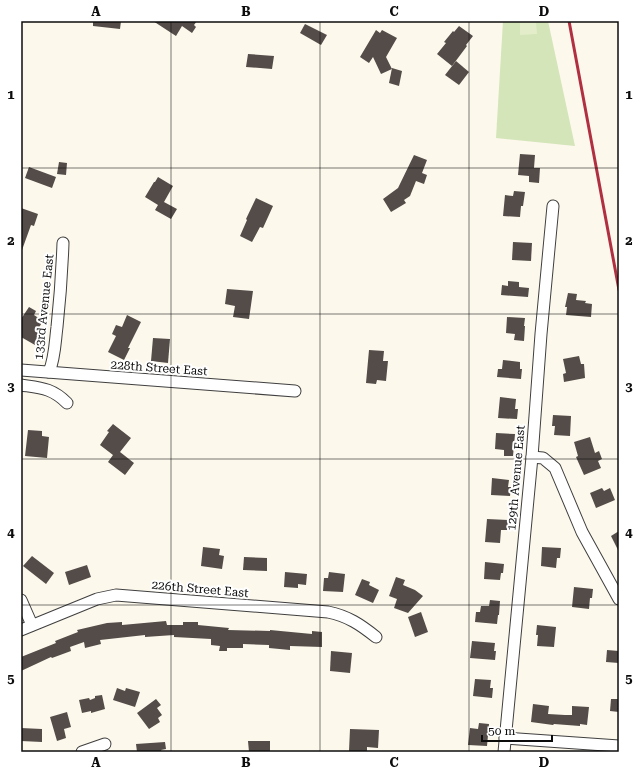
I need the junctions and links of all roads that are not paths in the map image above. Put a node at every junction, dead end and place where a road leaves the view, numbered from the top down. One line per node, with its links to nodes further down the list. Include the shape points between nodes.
1 (553, 206): 8 (street, 129th Avenue East)
2 (63, 243): 4 (street, 133rd Avenue East, via 55,346)
3 (21, 370): 4 (street, 228th Street East)
4 (49, 372): 6 (street, 228th Street East)
5 (21, 385): 7 (street, via 50,390)
6 (295, 391)
7 (67, 403)
8 (532, 457): 9 (street, via 543,458 555,468 582,532); 14 (street, 129th Avenue East)
9 (619, 599)
10 (21, 600): 11 (street)
11 (32, 625): 12 (street, 226th Street East); 13 (street, 226th Street East, via 97,599 116,595 328,612 349,618)
12 (21, 630)
13 (376, 637)
14 (505, 738): 16 (street); 18 (street, 129th Avenue East)
15 (104, 744): 17 (street)
16 (619, 746)
17 (82, 752)
18 (504, 752)

